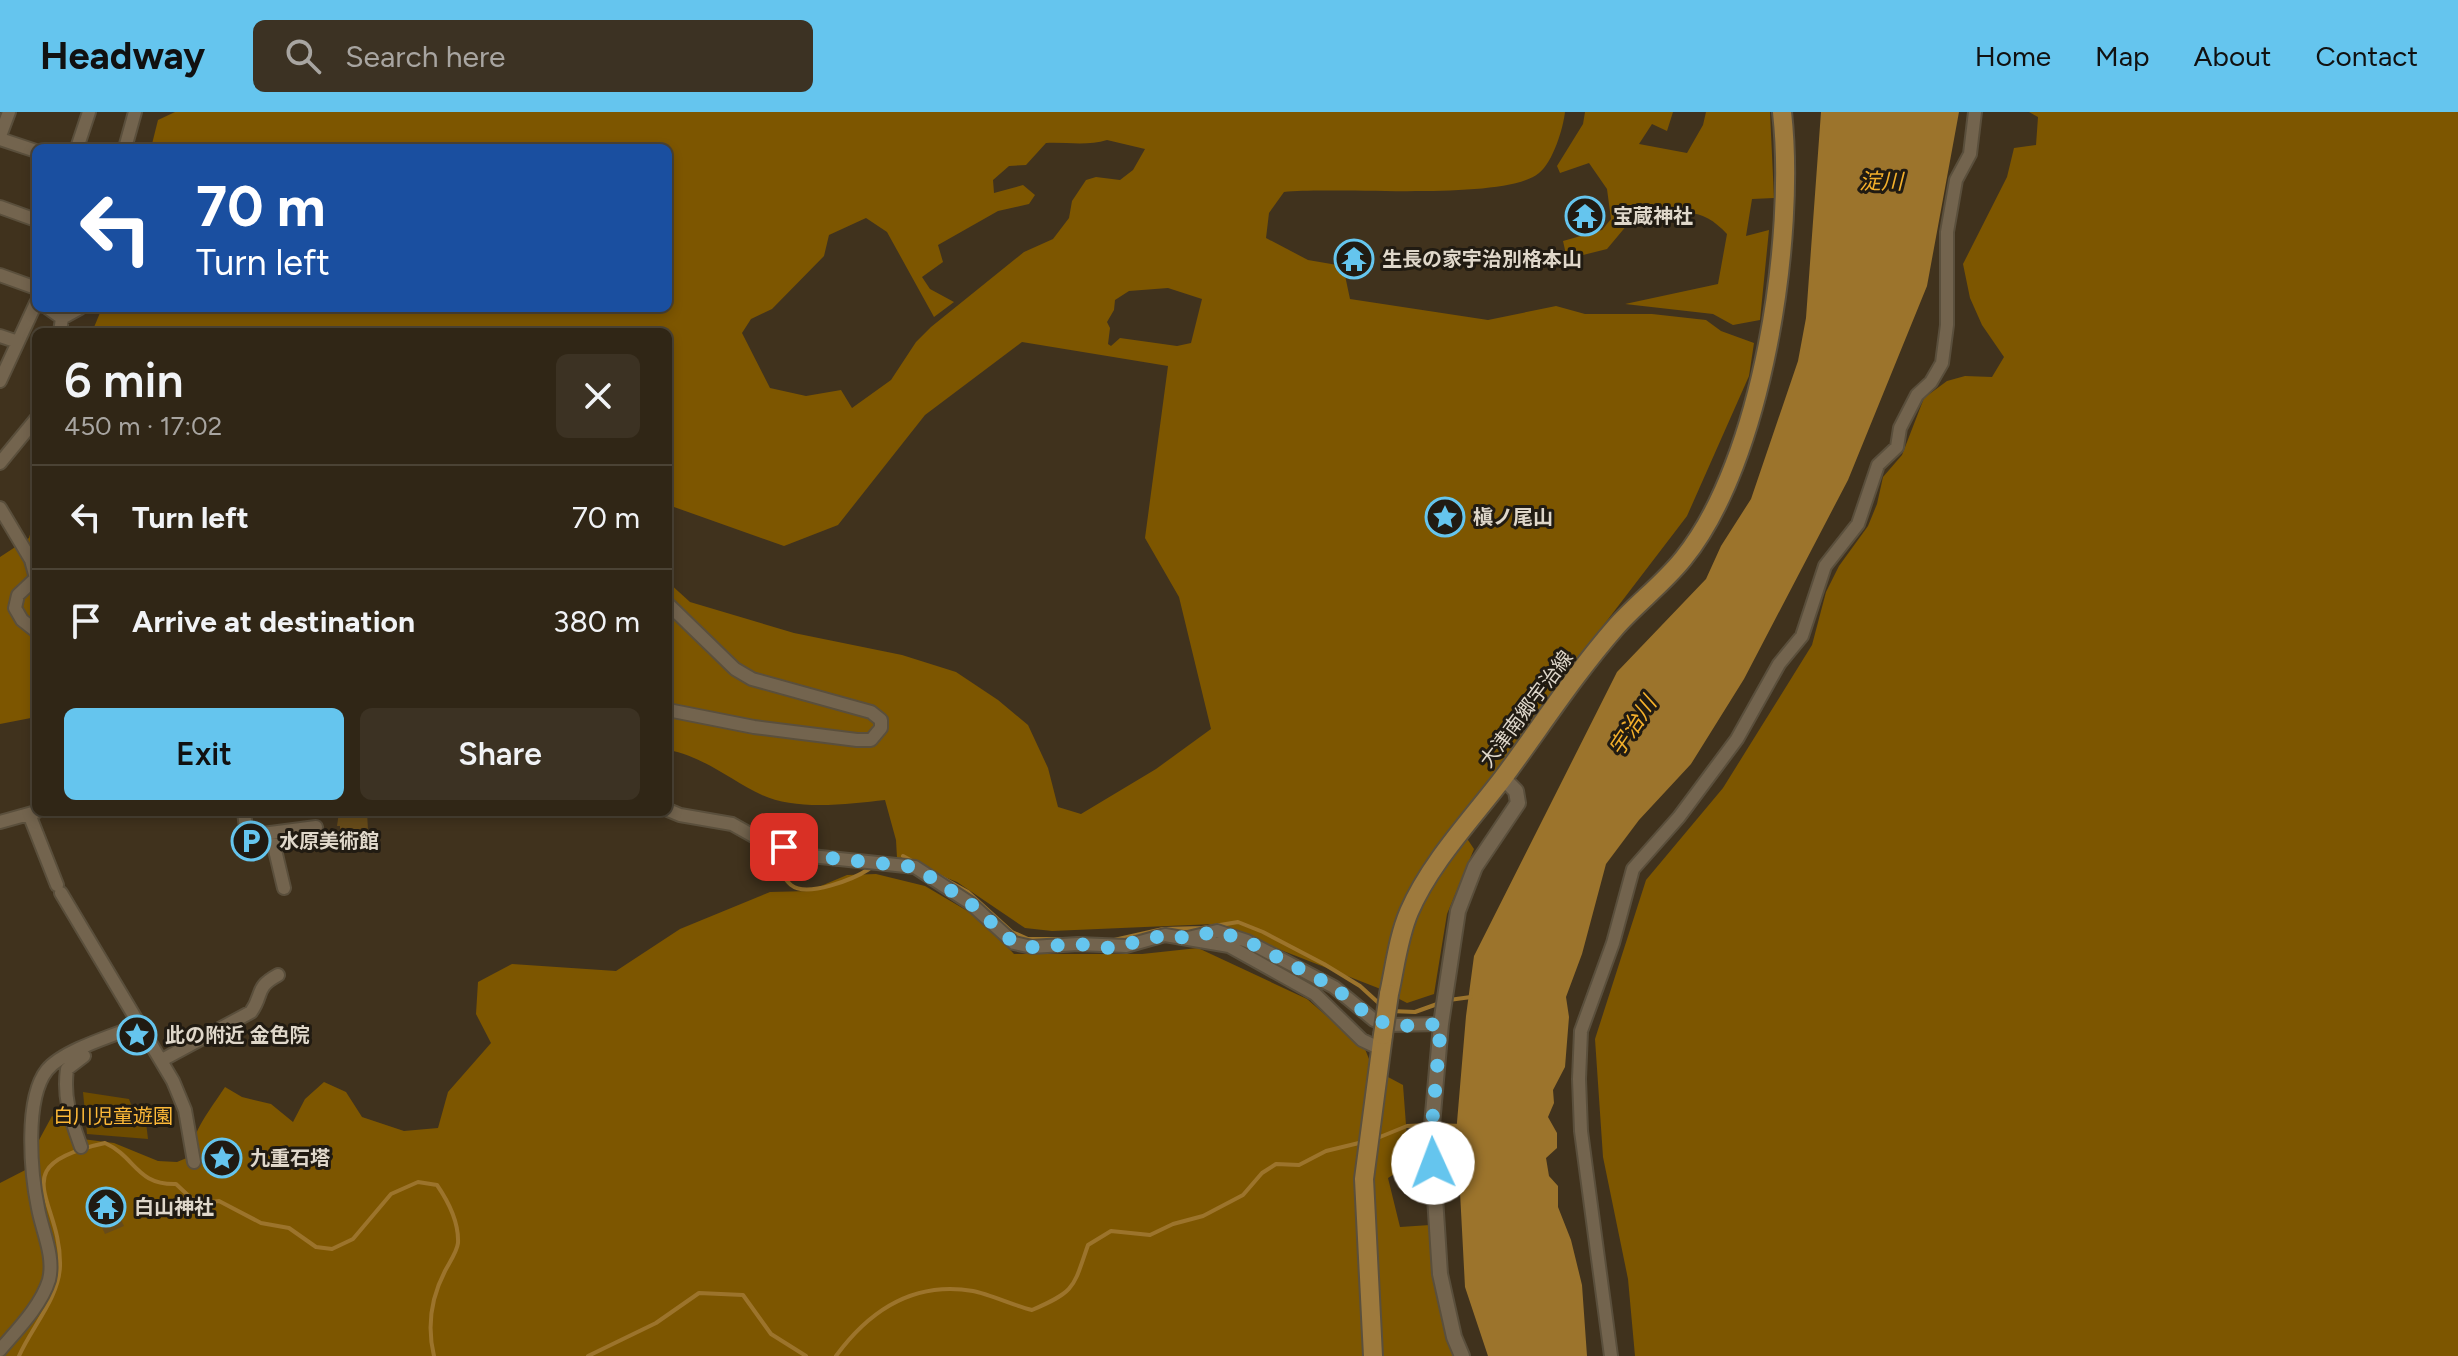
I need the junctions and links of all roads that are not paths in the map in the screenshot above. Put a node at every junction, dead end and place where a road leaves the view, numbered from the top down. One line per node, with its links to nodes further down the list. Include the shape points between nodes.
1 (9, 112): 6 (street)
2 (89, 112): 7 (street)
3 (135, 112): 8 (street)
4 (1782, 112): 30 (main road, 大津南郷宇治線, via 1782,242 1773,322 1742,439 1713,513 1683,559 1615,629)
5 (1975, 112): 51 (street, via 1970,154 1956,180 1947,232 1942,363 1917,395 1900,428 1897,447 1878,465 1858,524 1825,566 1802,636 1779,664 1737,739 1633,869 1581,1031 1581,1131)
6 (0, 138): 9 (street)
7 (78, 144)
8 (126, 144)
9 (32, 150)
10 (0, 207): 11 (street)
11 (32, 219)
12 (0, 275): 13 (street)
13 (32, 287)
14 (32, 312): 20 (street)
15 (54, 312): 17 (street)
16 (73, 312): 17 (street)
17 (62, 318): 18 (street)
18 (61, 328)
19 (0, 336): 20 (street)
20 (18, 342): 21 (street)
21 (0, 381)
22 (32, 424): 23 (street)
23 (0, 463)
24 (0, 508): 25 (street)
25 (32, 564)
26 (32, 582): 28 (street, via 18,595 15,608)
27 (672, 608): 29 (street, via 752,679 871,712 881,720 881,728 871,740 857,740)
28 (32, 628)
29 (672, 711)
30 (1503, 778): 41 (street, via 1516,791 1518,803 1475,867 1458,911); 44 (main road, 大津南郷宇治線, bridge, via 1410,909 1400,936)
31 (672, 812): 39 (street, via 732,824 811,856 915,867 970,903 1014,943 1110,948 1165,935)
32 (32, 813): 35 (street)
33 (34, 816): 42 (street, via 59,889)
34 (244, 816): 37 (street, via 247,836)
35 (0, 822)
36 (316, 827): 37 (street)
37 (271, 833): 38 (street)
38 (284, 888)
39 (1188, 938): 41 (street, via 1217,931 1247,941 1334,987 1388,1025); 44 (street, via 1229,946 1315,994 1362,1040)
40 (278, 975): 45 (street, via 258,990 251,1012)
41 (1441, 1018): 50 (street, via 1431,1136 1440,1274)
42 (140, 1025): 43 (street); 45 (street)
43 (124, 1032): 46 (street, via 67,1069 65,1106); 48 (street, via 60,1059 46,1071 34,1101 32,1159 50,1257 49,1280 28,1317)
44 (1382, 1042): 49 (main road, 大津南郷宇治線, via 1365,1221)
45 (162, 1060): 47 (street, via 185,1110)
46 (81, 1147)
47 (194, 1162)
48 (0, 1350)
49 (1373, 1356)
50 (1462, 1356)
51 (1611, 1356)

